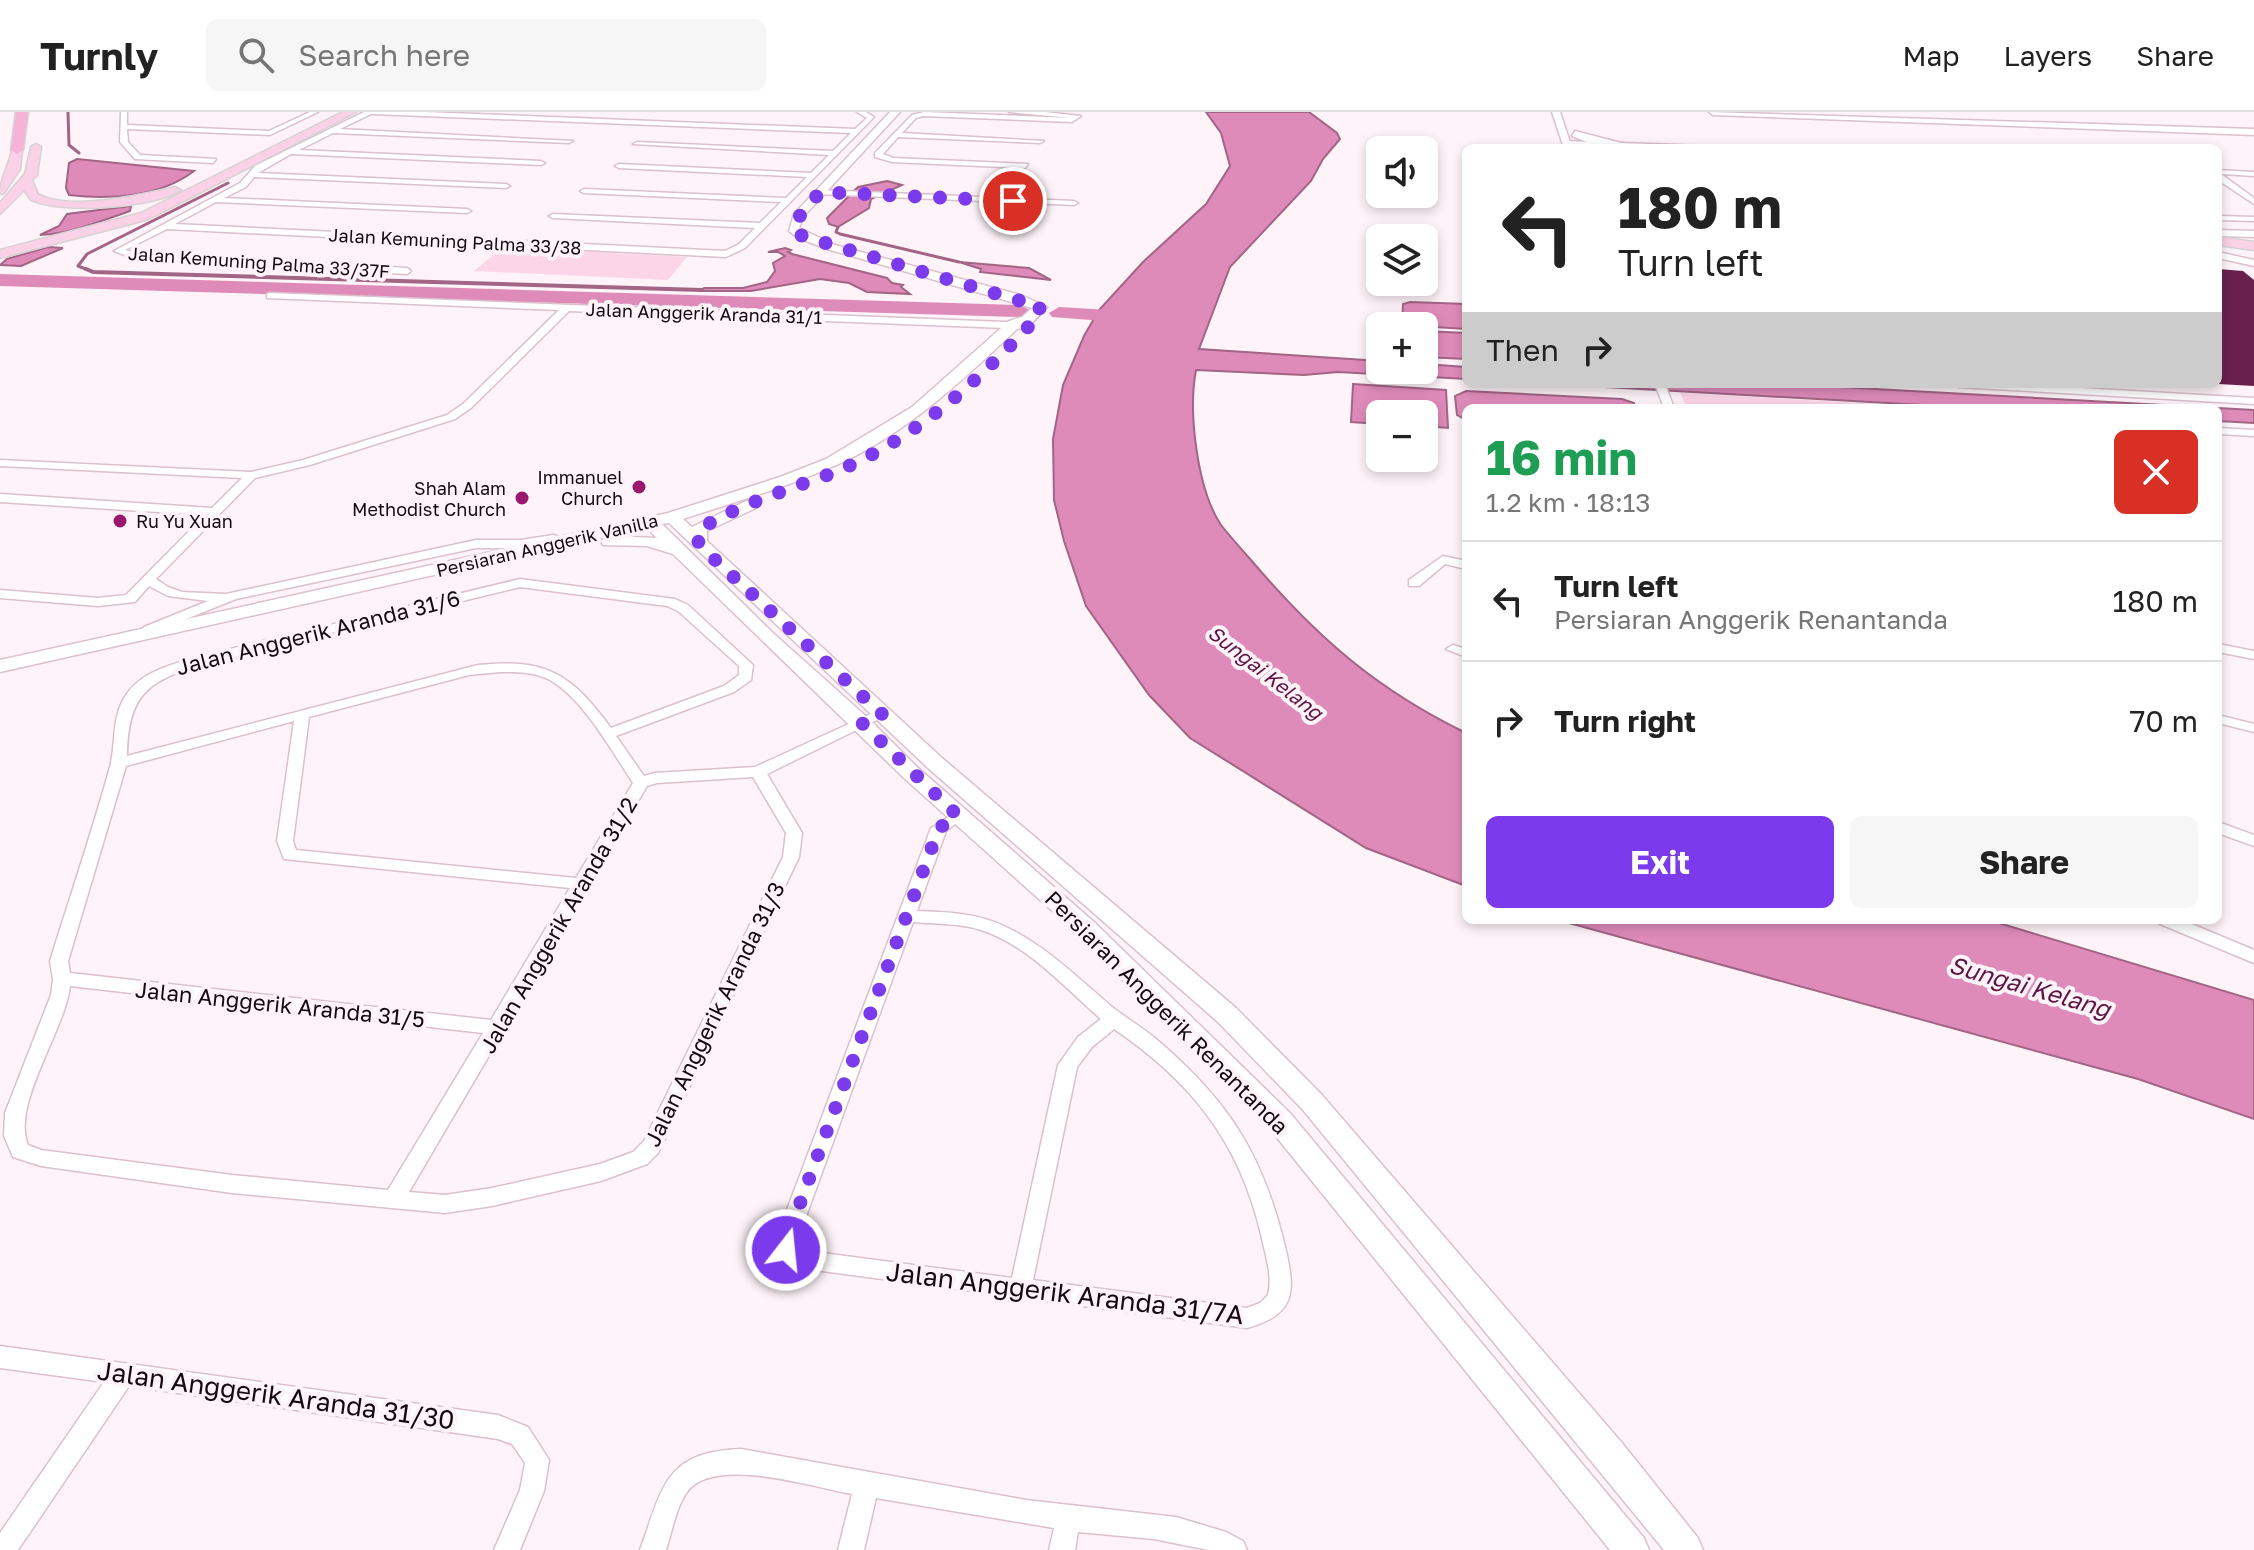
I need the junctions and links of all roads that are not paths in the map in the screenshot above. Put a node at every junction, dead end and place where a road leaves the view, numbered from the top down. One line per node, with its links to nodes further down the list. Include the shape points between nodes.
1 (124, 112): 17 (street)
2 (315, 112): 17 (street, via 274,133)
3 (340, 112): 41 (main road, via 168,192 122,201 62,203 34,197)
4 (351, 112): 61 (main road, via 145,216)
5 (371, 112): 15 (street); 19 (street)
6 (860, 112): 20 (street, via 871,117)
7 (1012, 112): 14 (street, via 1058,116)
8 (1556, 112): 27 (street)
9 (1713, 112): 18 (street)
10 (1813, 112): 18 (street)
11 (20, 113): 29 (highway)
12 (654, 113): 15 (street)
13 (897, 113): 45 (main road)
14 (923, 114): 21 (street, via 912,117)
15 (640, 123): 20 (street)
16 (1573, 123): 25 (street)
17 (124, 127): 32 (street, via 124,142 138,157)
18 (2254, 130)
19 (332, 131): 22 (street); 30 (street)
20 (857, 131): 31 (street)
21 (898, 135): 23 (street); 35 (street, via 879,157)
22 (569, 141)
23 (1040, 141)
24 (36, 142): 41 (main road)
25 (1579, 143): 28 (street)
26 (637, 144): 31 (street)
27 (1566, 144)
28 (1616, 144)
29 (17, 150): 43 (main road, via 14,169)
30 (290, 152): 33 (street); 38 (street)
31 (836, 153): 39 (street)
32 (213, 161)
33 (541, 163)
34 (619, 166): 39 (street)
35 (1025, 166)
36 (2222, 172): 37 (street)
37 (2254, 172)
38 (253, 175): 42 (street); 46 (street)
39 (814, 175): 47 (street)
40 (2222, 175): 48 (street)
41 (27, 181): 50 (main road)
42 (506, 186)
43 (0, 191)
44 (584, 191): 47 (street)
45 (820, 192): 49 (street); 67 (main road, Persiaran Anggerik Vanilla, via 793,224 802,236 1041,307)
46 (216, 200): 51 (street); 55 (street)
47 (789, 200): 56 (street)
48 (2254, 202)
49 (1074, 203)
50 (0, 210)
51 (467, 211)
52 (553, 216): 56 (street)
53 (2222, 218): 54 (street)
54 (2254, 219)
55 (166, 226): 56 (street, Jalan Kemuning Palma 33/38, via 714,255 734,253); 64 (street, Jalan Kemuning Palma 33/37F, via 118,251)
56 (763, 226)
57 (2222, 237): 58 (street)
58 (2254, 237)
59 (2222, 238): 60 (main road)
60 (2254, 246)
61 (0, 254)
62 (2222, 256): 63 (street)
63 (2254, 263)
64 (407, 271)
65 (270, 296): 66 (street)
66 (567, 308): 67 (street, Jalan Anggerik Aranda 31/1); 73 (street, Jalan Anggerik Aranda 31/1, via 451,417)
67 (1024, 323): 75 (main road, Persiaran Anggerik Vanilla, via 986,371 917,428 834,472); 77 (main road, Persiaran Anggerik Vanilla, via 917,410 868,441)
68 (2028, 388): 69 (street)
69 (2254, 401)
70 (2222, 431): 71 (street)
71 (2254, 433)
72 (2, 465): 73 (street, Jalan Anggerik Aranda 31/1)
73 (251, 475): 76 (street)
74 (0, 498): 76 (street)
75 (760, 500): 77 (main road, Persiaran Anggerik Vanilla); 77 (main road, via 699,529)
76 (212, 512): 80 (street)
77 (673, 532): 78 (main road, Persiaran Anggerik Vanilla); 78 (main road, via 648,541); 92 (main road, Persiaran Anggerik Renantanda, via 766,637)
78 (613, 535): 84 (street, via 595,530 521,544 476,544); 86 (main road, Persiaran Anggerik Vanilla); 90 (main road, Persiaran Anggerik Vanilla)
79 (1462, 564): 81 (street, via 1443,560)
80 (149, 579): 83 (street); 84 (street, via 175,594)
81 (1414, 583)
82 (0, 594): 83 (street, via 112,602)
83 (135, 596): 85 (street, via 180,605)
84 (232, 596): 85 (street)
85 (184, 617): 86 (street)
86 (92, 646): 89 (main road, Persiaran Anggerik Vanilla)
87 (2222, 649): 88 (street)
88 (2254, 655)
89 (0, 666)
90 (0, 680)
91 (302, 717): 95 (street, Jalan Anggerik Aranda 31/2, via 468,671 510,668 558,679); 96 (street, Jalan Anggerik Aranda 31/2); 102 (street, via 285,841 290,855)
92 (872, 718): 97 (street); 99 (main road, Persiaran Anggerik Renantanda); 107 (main road, Persiaran Anggerik Renantanda, via 935,763)
93 (2222, 720): 94 (street)
94 (2254, 728)
95 (608, 734): 96 (street, Jalan Anggerik Aranda 31/6, via 729,689 746,677 746,665 670,602 520,583 157,675 129,701 119,737); 98 (street, Jalan Anggerik Aranda 31/2)
96 (119, 763): 106 (street, Jalan Anggerik Aranda 31/6, via 59,961)
97 (758, 772): 98 (street); 111 (street, Jalan Anggerik Aranda 31/3, via 794,833 791,857 651,1147 626,1165 492,1197 445,1204)
98 (641, 783): 102 (street, Jalan Anggerik Aranda 31/2)
99 (958, 816): 103 (street, via 939,828); 110 (main road, Persiaran Anggerik Renantanda, via 1087,929)
100 (2222, 829): 101 (street)
101 (2254, 841)
102 (582, 884): 109 (street, Jalan Anggerik Aranda 31/2)
103 (908, 916): 108 (street, Jalan Anggerik Aranda 31/7A, via 996,929 1059,970); 112 (street, Jalan Anggerik Aranda 31/7A, via 785,1244 793,1259)
104 (2176, 924): 105 (street)
105 (2254, 957)
106 (62, 979): 109 (street, Jalan Anggerik Aranda 31/5); 111 (street, Jalan Anggerik Aranda 31/6, via 15,1113 20,1151 203,1180)
107 (1227, 1015): 110 (main road); 124 (main road, Persiaran Anggerik Renantanda, via 1312,1102)
108 (1114, 1019): 112 (street, via 1085,1042 1068,1065); 112 (street, Jalan Anggerik Aranda 31/7A, via 1149,1044 1211,1108 1241,1148 1268,1219 1282,1279 1280,1296 1264,1315 1247,1318)
109 (498, 1028): 111 (street, Jalan Anggerik Aranda 31/2)
110 (1196, 1035): 123 (main road, Persiaran Anggerik Renantanda, via 1280,1121)
111 (394, 1199)
112 (1021, 1288)
113 (0, 1357): 114 (street, Jalan Anggerik Aranda 31/30)
114 (123, 1375): 118 (street); 119 (street, Jalan Anggerik Aranda 31/30, via 498,1427 520,1435 537,1460 532,1491)
115 (867, 1484): 116 (street); 120 (street, via 741,1461 697,1465 681,1478); 121 (street)
116 (1068, 1518): 117 (street); 122 (street)
117 (1225, 1544)
118 (3, 1550)
119 (507, 1550)
120 (653, 1550)
121 (851, 1550)
122 (1062, 1550)
123 (1632, 1550)
124 (1686, 1550)

